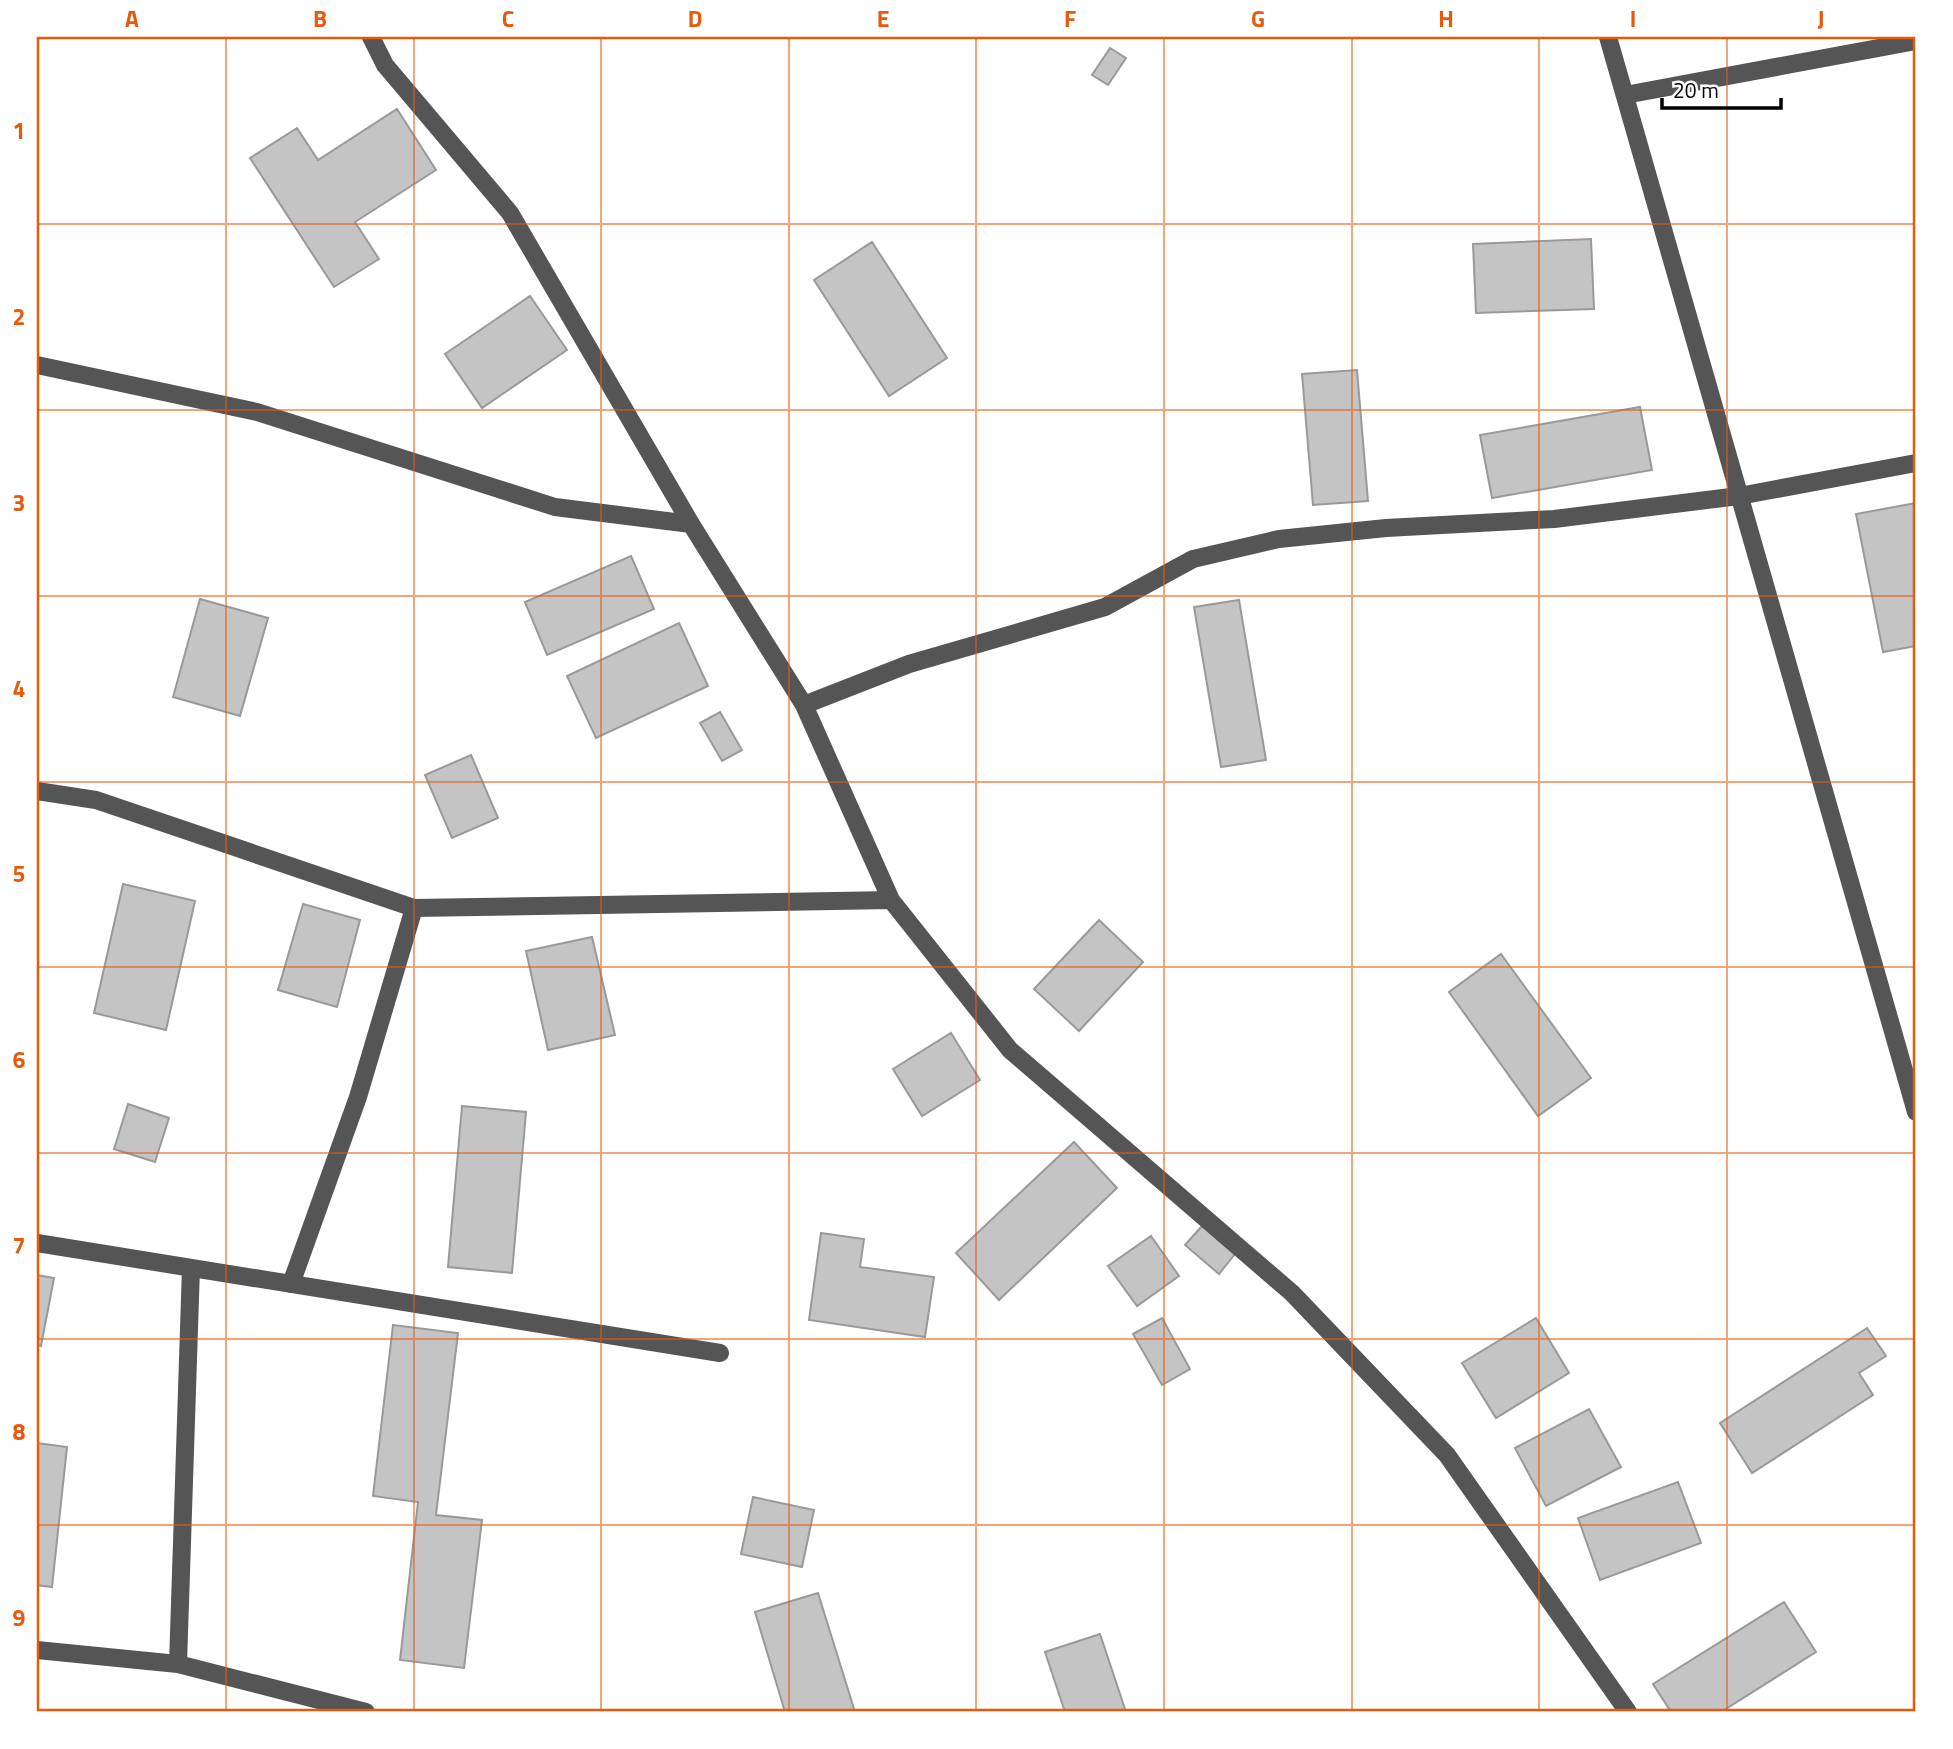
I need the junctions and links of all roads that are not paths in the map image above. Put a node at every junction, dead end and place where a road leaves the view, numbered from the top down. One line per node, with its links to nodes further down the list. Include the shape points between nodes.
1 (371, 37): 8 (street, via 385,65 510,213)
2 (1608, 37): 4 (street)
3 (1916, 41): 4 (street)
4 (1625, 95): 7 (street)
5 (37, 365): 8 (street, via 257,412 555,507)
6 (1916, 463): 7 (street)
7 (1739, 496): 9 (street, via 1554,519 1279,538 1194,559 1105,607 909,664); 13 (street)
8 (691, 524): 9 (street)
9 (804, 705): 11 (street)
10 (37, 790): 12 (street, via 96,800)
11 (891, 900): 12 (street); 21 (street, via 1010,1050 1292,1293 1447,1455)
12 (414, 908): 16 (street, via 358,1097)
13 (1916, 1112)
14 (37, 1242): 15 (street)
15 (191, 1268): 16 (street); 19 (street)
16 (291, 1284): 17 (street)
17 (720, 1353)
18 (37, 1650): 19 (street)
19 (178, 1664): 20 (street)
20 (366, 1712)
21 (1628, 1712)

